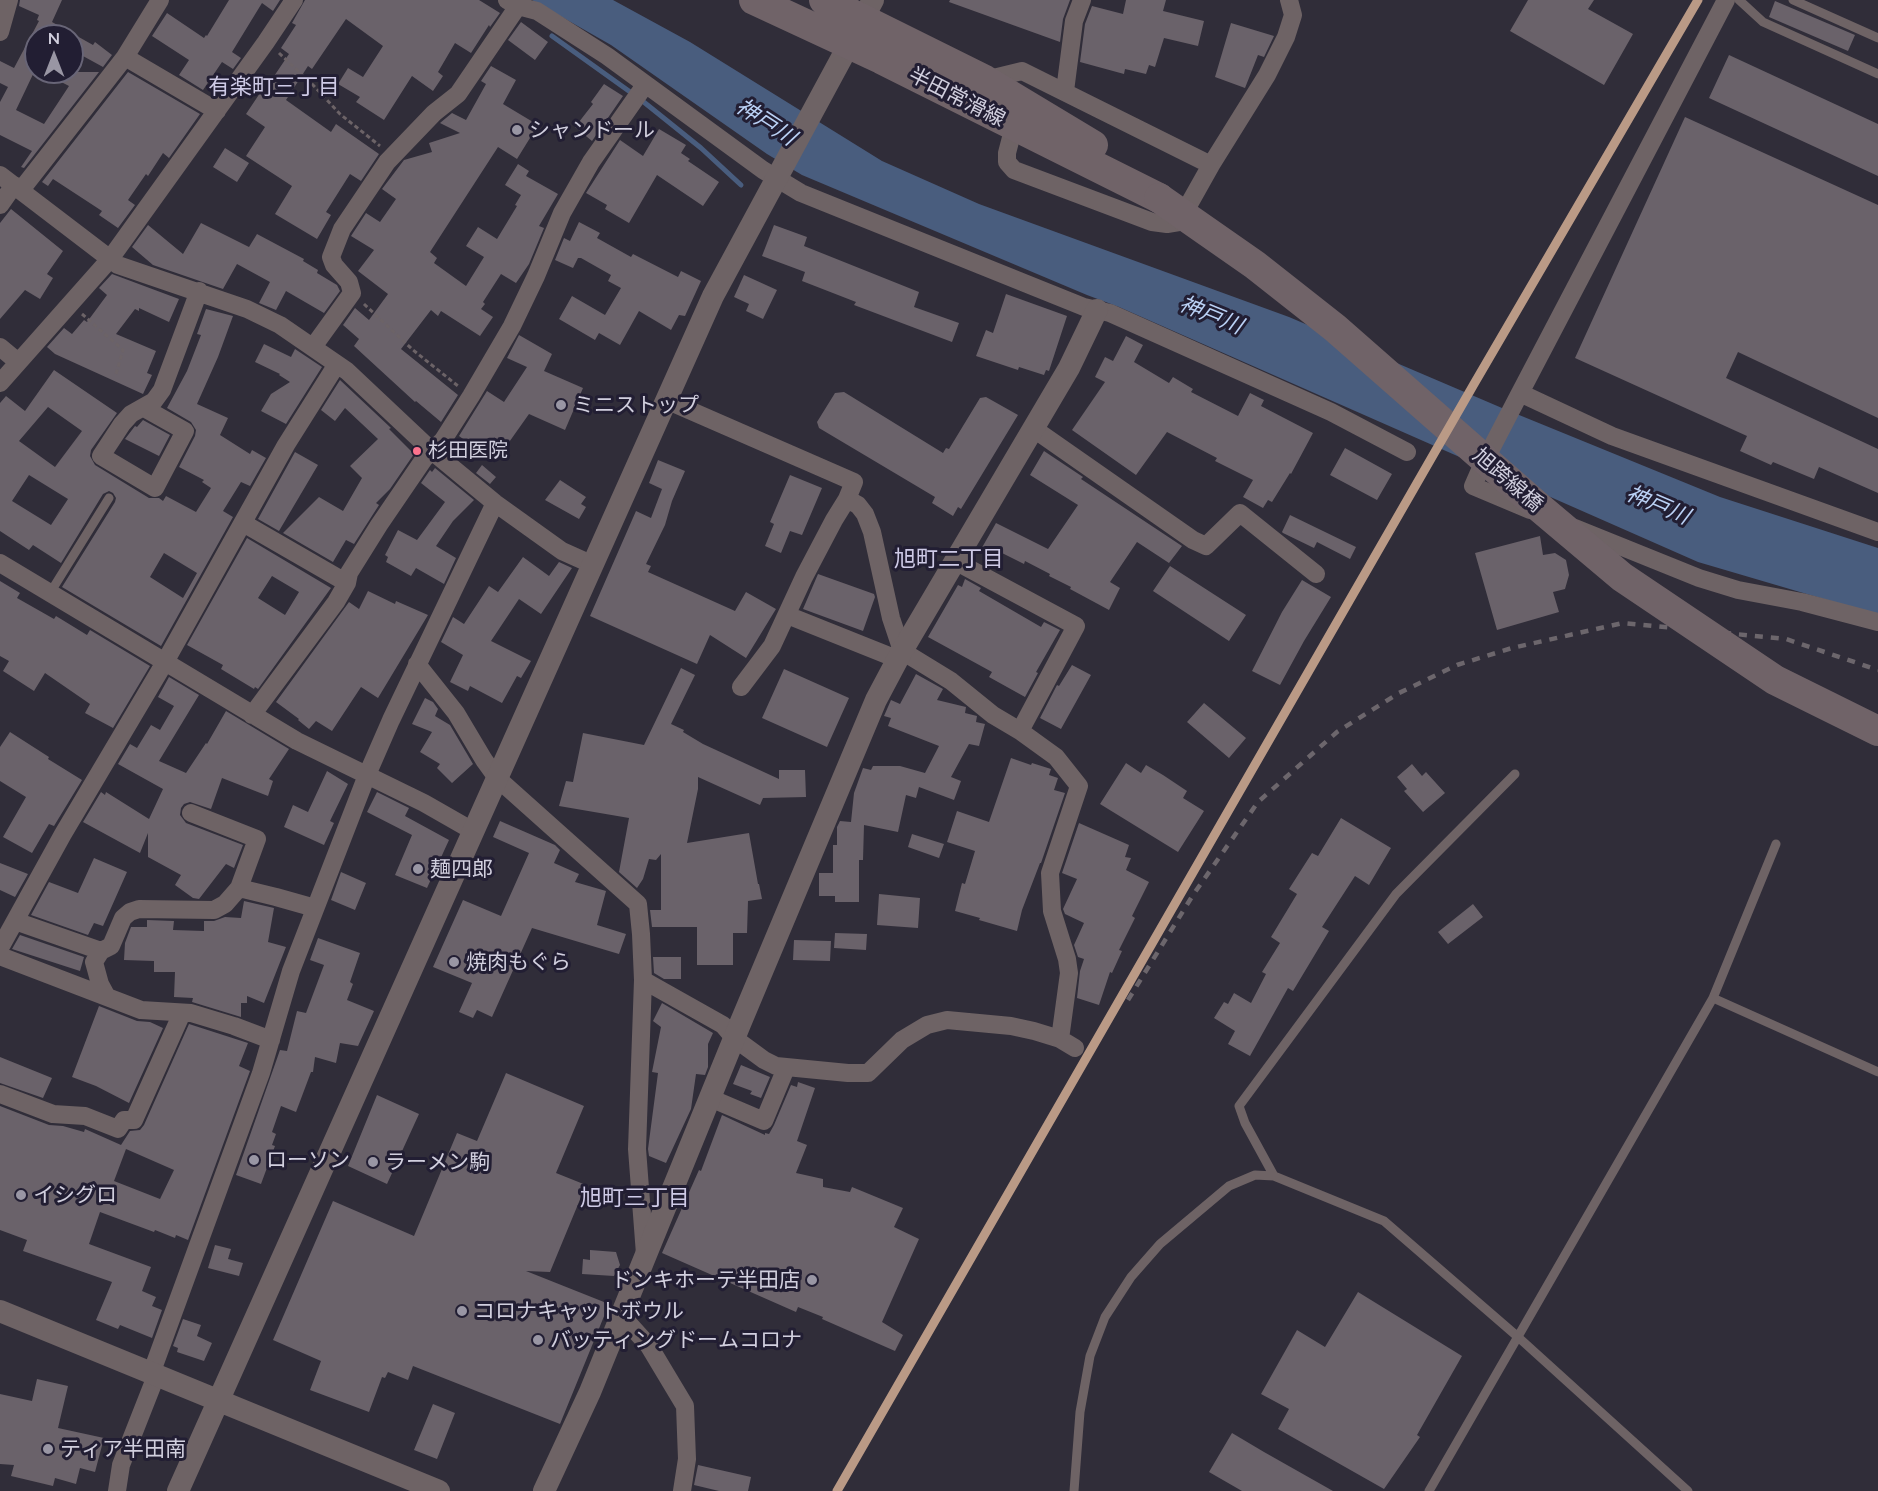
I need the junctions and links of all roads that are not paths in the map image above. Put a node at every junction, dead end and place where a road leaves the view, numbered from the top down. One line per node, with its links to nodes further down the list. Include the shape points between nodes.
1 (9, 0): 13 (street)
2 (160, 0): 16 (street)
3 (294, 0): 21 (street)
4 (754, 0): 15 (main road, 半田常滑線)
5 (824, 0): 12 (main road, 半田常滑線)
6 (1082, 0): 19 (street, via 1074,21)
7 (1289, 0): 23 (street, via 1293,15 1286,37)
8 (1726, 0): 36 (street)
9 (1739, 0): 17 (lane, via 1763,22)
10 (1793, 0): 14 (lane)
11 (513, 3): 20 (street, via 537,11 607,56); 32 (street, via 458,94 387,162 342,229 331,257 352,293)
12 (868, 9): 15 (street); 18 (main road, 半田常滑線)
13 (0, 32)
14 (1878, 38)
15 (848, 44): 22 (main road, 半田常滑線); 24 (street)
16 (125, 57): 21 (street); 25 (street)
17 (1878, 74)
18 (985, 80): 19 (street, via 1022,70); 26 (main road, 半田常滑線)
19 (1065, 91): 23 (street)
20 (640, 92): 24 (street); 40 (street, via 591,162 562,213 512,326 443,440)
21 (217, 111): 28 (street)
22 (1014, 126): 23 (street, via 1007,162 1014,170 1152,222 1179,222); 26 (main road, 半田常滑線)
23 (1211, 165)
24 (775, 179): 30 (street, via 801,193); 37 (street, via 713,296)
25 (11, 183): 27 (street); 28 (street)
26 (1161, 193): 60 (main road, 旭跨線橋, via 1261,256 1367,338 1429,398 1626,570 1781,671); 62 (main road, 旭跨線橋, bridge, via 1335,328 1622,577 1775,680)
27 (0, 205)
28 (110, 259): 29 (street); 33 (street)
29 (199, 291): 32 (street, via 280,325); 38 (street, via 162,390)
30 (1097, 310): 39 (street); 41 (street, via 1331,412)
31 (0, 347): 33 (street)
32 (313, 347): 34 (street)
33 (18, 362): 35 (street)
34 (337, 364): 40 (street); 45 (street)
35 (0, 383)
36 (1520, 393): 46 (street, via 1612,436); 54 (street, via 1473,486 1699,578)
37 (666, 400): 43 (street, via 854,483); 49 (street)
38 (144, 408): 38 (street, via 122,424 101,456 155,488 185,431)
39 (1034, 429): 47 (street); 50 (street, via 1193,540 1206,546 1240,513)
40 (432, 451): 44 (street); 51 (street, via 379,525 349,573)
41 (1407, 452)
42 (109, 498): 52 (lane)
43 (847, 499): 53 (street); 55 (street, via 865,514 872,532)
44 (495, 503): 49 (street, via 562,551); 57 (street)
45 (243, 523): 51 (street); 56 (street)
46 (1878, 532)
47 (955, 561): 55 (street); 61 (street, via 1076,626)
48 (0, 563): 52 (street)
49 (591, 564): 65 (street)
50 (1316, 574)
51 (347, 583): 59 (street)
52 (50, 593): 56 (street)
53 (787, 615): 55 (street); 58 (street, via 772,646)
54 (1878, 622)
55 (899, 655): 61 (street, via 951,681); 79 (street, via 876,700)
56 (165, 662): 59 (street); 71 (street)
57 (417, 664): 64 (street); 65 (street, via 456,713)
58 (741, 687)
59 (252, 715): 64 (street)
60 (1878, 720)
61 (1020, 731): 81 (street, via 1056,757 1079,786 1050,873 1052,912 1069,973 1067,1043 1011,1026 947,1020 927,1025 902,1040 868,1073)
62 (1878, 731)
63 (1515, 774): 85 (lane, via 1396,894 1239,1106)
64 (367, 775): 67 (street); 70 (street)
65 (497, 778): 67 (street); 75 (street, via 638,904)
66 (191, 813): 69 (street, via 257,839)
67 (473, 831): 91 (street)
68 (1776, 844): 77 (lane)
69 (239, 888): 70 (street); 73 (street, via 214,910 130,912 123,918 111,945)
70 (315, 908): 80 (street)
71 (15, 921): 72 (street); 73 (street)
72 (0, 948)
73 (101, 951): 76 (street, via 94,962)
74 (0, 956): 76 (street)
75 (643, 980): 79 (street, via 723,1025); 86 (street, via 637,1149)
76 (107, 998): 78 (street, via 141,1010)
77 (1713, 998): 82 (lane); 89 (lane)
78 (182, 1013): 80 (street); 83 (street, via 134,1120 124,1120 118,1128 85,1116 54,1114)
79 (734, 1038): 81 (street, via 764,1060); 84 (street)
80 (271, 1040): 90 (street)
81 (786, 1068): 84 (street, via 764,1121)
82 (1878, 1072)
83 (0, 1094)
84 (710, 1098): 86 (street)
85 (1274, 1176): 89 (lane, via 1384,1221); 97 (lane, via 1255,1175 1229,1186 1210,1201 1160,1244 1104,1317 1090,1356 1080,1412)
86 (645, 1256): 88 (street)
87 (0, 1311): 90 (street)
88 (621, 1315): 95 (street); 96 (street, via 649,1346 685,1406 687,1459)
89 (1518, 1337): 98 (lane); 99 (lane)
90 (153, 1375): 91 (street); 92 (street, via 121,1465)
91 (218, 1401): 93 (street); 94 (street)
92 (117, 1491)
93 (178, 1491)
94 (439, 1491)
95 (544, 1491)
96 (682, 1491)
97 (1074, 1491)
98 (1429, 1491)
99 (1688, 1491)

